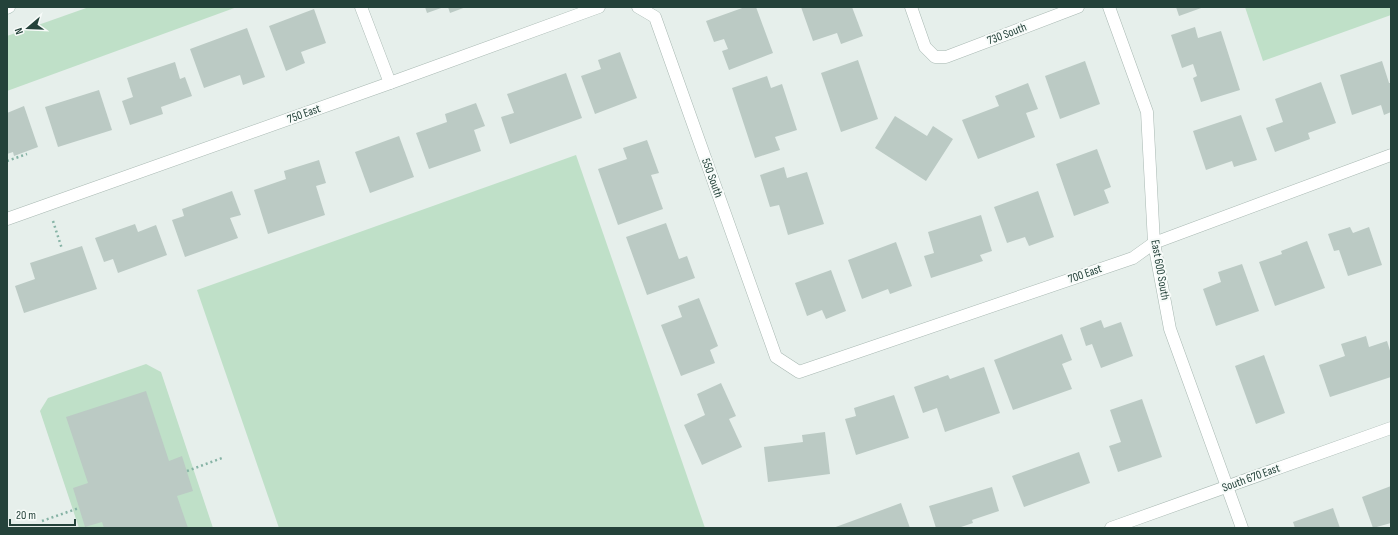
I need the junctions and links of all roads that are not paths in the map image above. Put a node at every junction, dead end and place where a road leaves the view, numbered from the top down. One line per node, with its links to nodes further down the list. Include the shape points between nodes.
1 (360, 7): 7 (street)
2 (599, 7): 7 (street, 750 East)
3 (638, 7): 11 (street, 550 South, via 655,17)
4 (911, 7): 5 (street, 730 South, via 926,47 935,56 946,57)
5 (1078, 7)
6 (1109, 7): 10 (street, East 600 South, via 1147,112)
7 (390, 83): 9 (street, 750 East)
8 (1391, 155): 10 (street, 700 East)
9 (7, 219)
10 (1154, 243): 11 (street, 700 East, via 1133,258 799,372); 13 (street, East 600 South, via 1170,329)
11 (776, 357)
12 (1391, 428): 13 (street, South 670 East)
13 (1227, 487): 14 (street, South 670 East); 15 (street, East 600 South)
14 (1111, 528)
15 (1242, 528)

